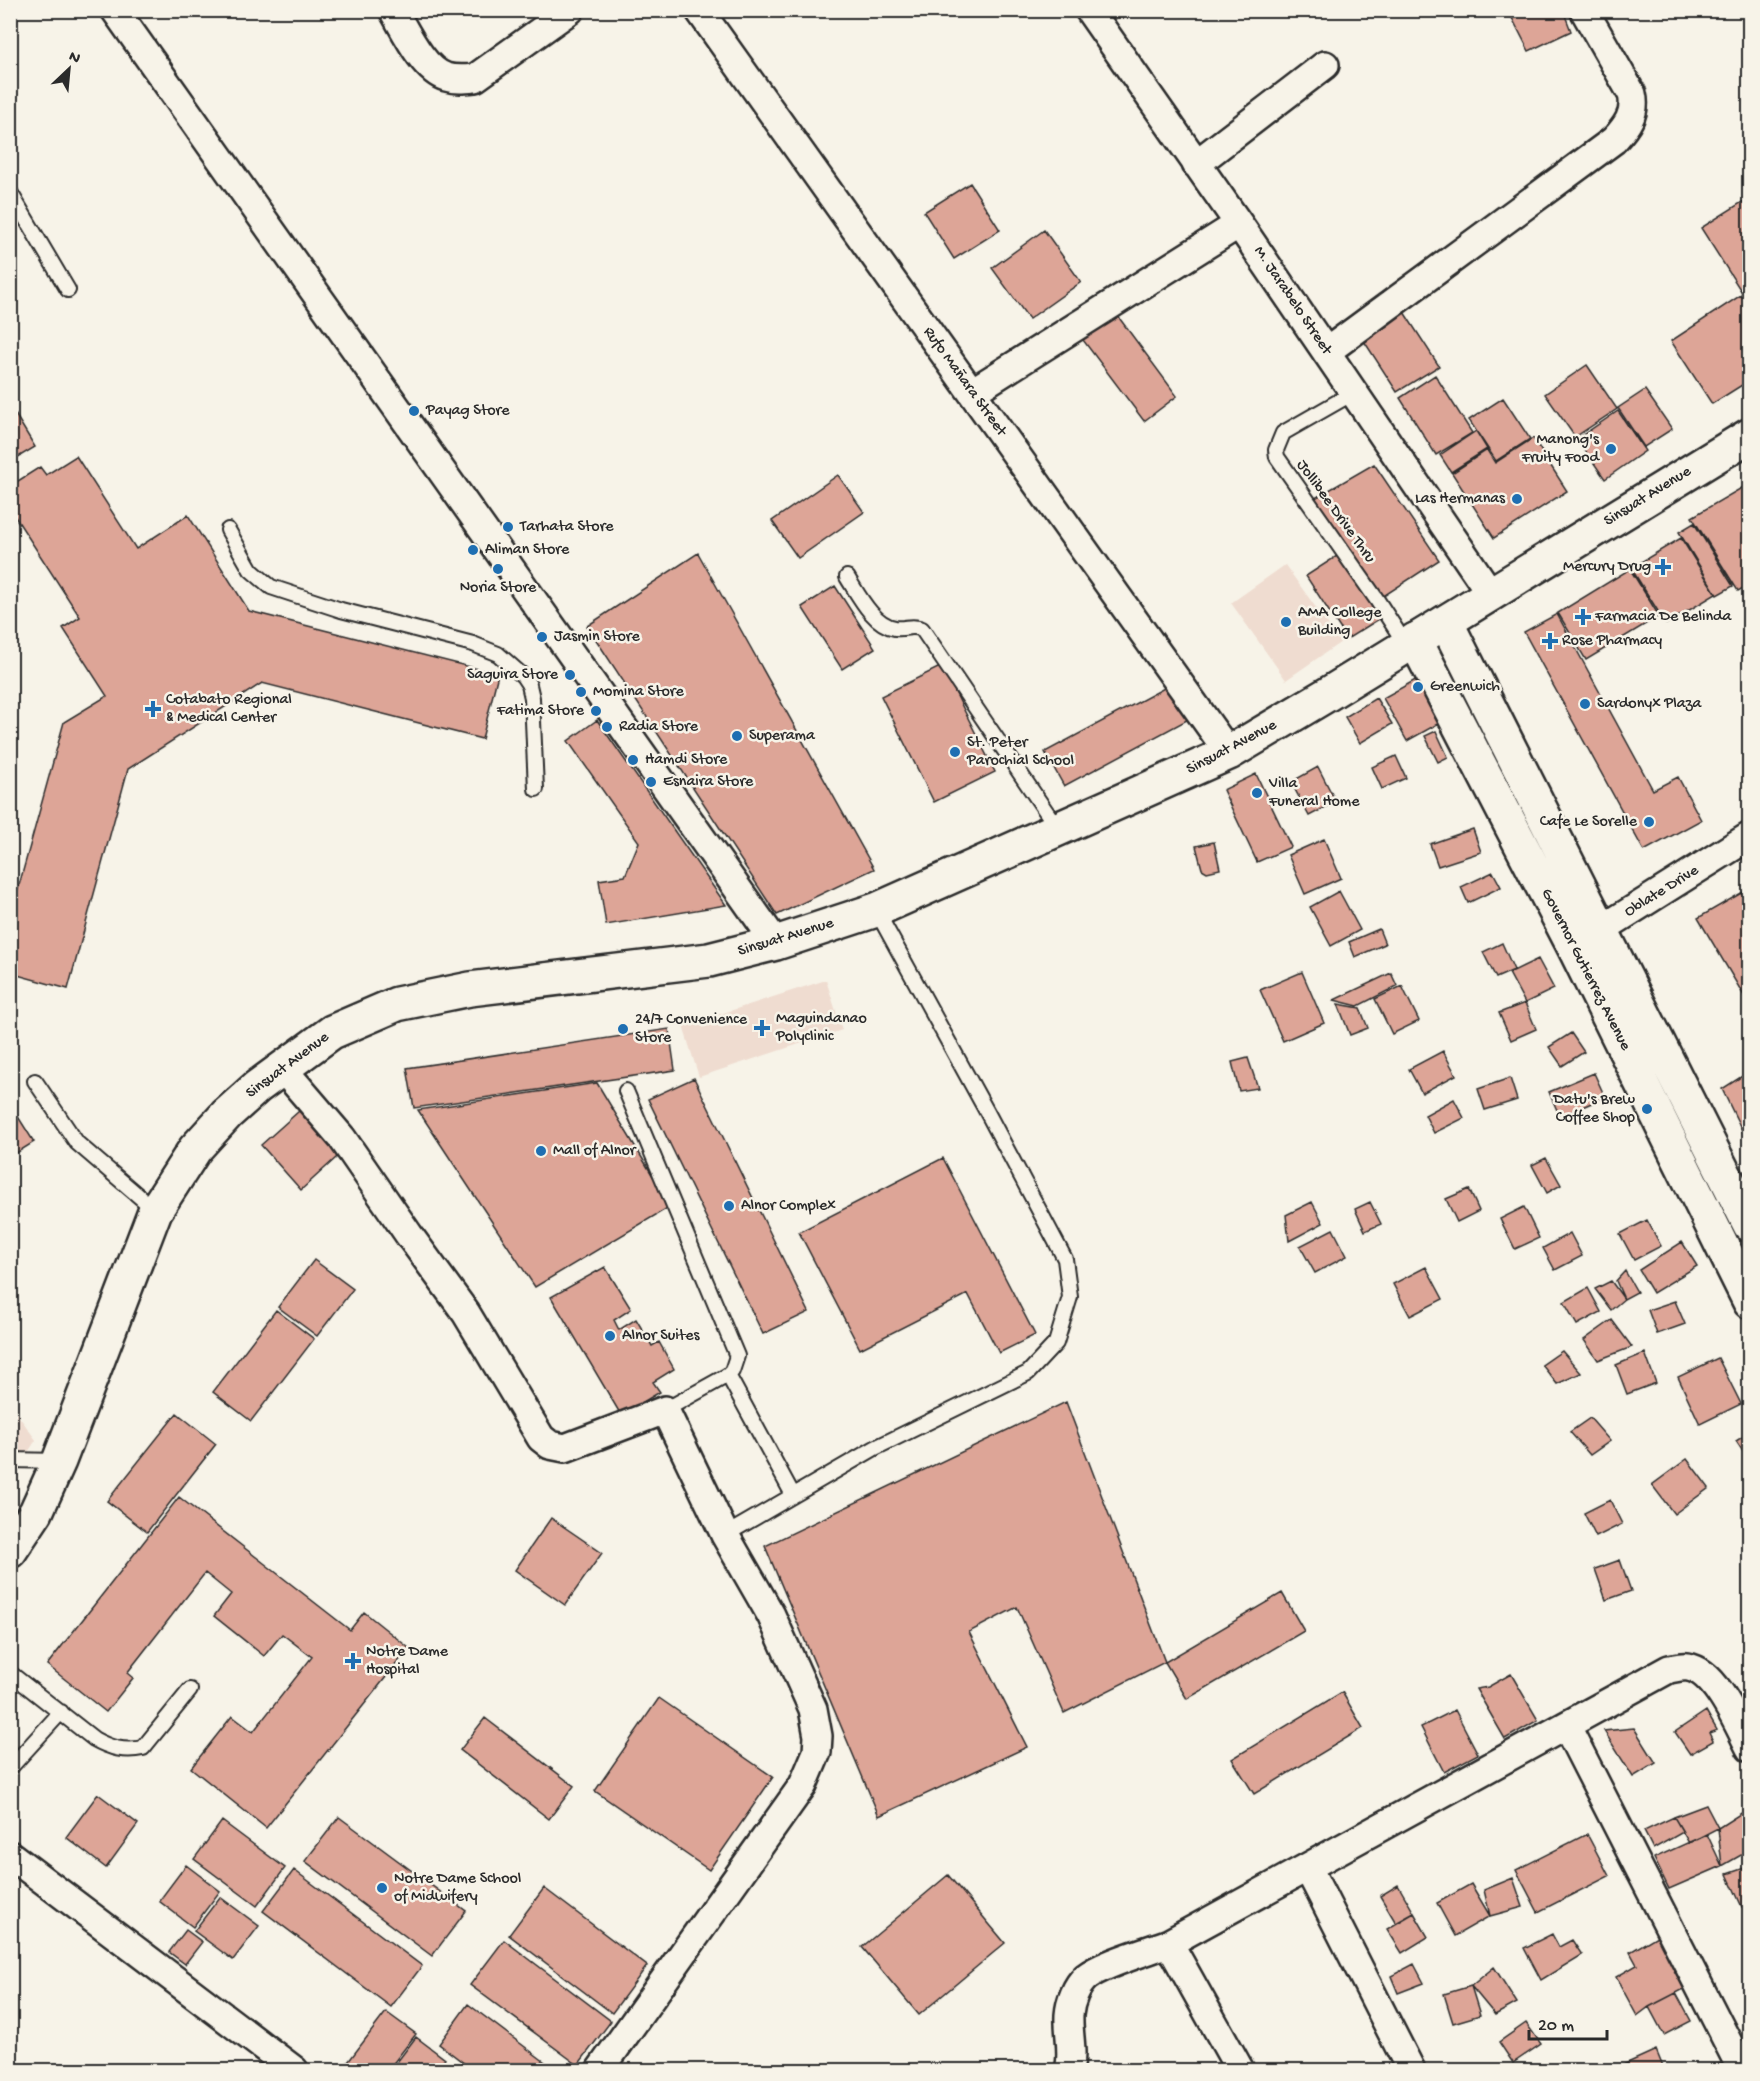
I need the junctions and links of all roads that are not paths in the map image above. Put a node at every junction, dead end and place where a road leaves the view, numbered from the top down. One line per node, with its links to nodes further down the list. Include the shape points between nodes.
1 (115, 10): 27 (street)
2 (393, 10): 3 (street, via 431,68 460,80 475,78)
3 (570, 10)
4 (699, 10): 13 (street, Rufo Mañara Street)
5 (1089, 10): 8 (street, M. Jarabelo Street)
6 (1584, 10): 12 (street, via 1632,94 1634,102 1625,128 1614,140)
7 (1325, 65): 8 (street)
8 (1196, 164): 10 (street, M. Jarabelo Street)
9 (10, 192): 11 (lane)
10 (1239, 224): 12 (street, M. Jarabelo Street); 13 (street)
11 (68, 290)
12 (1326, 352): 14 (street, M. Jarabelo Street)
13 (972, 392): 21 (street, Rufo Mañara Street)
14 (1353, 393): 18 (street, M. Jarabelo Street); 20 (lane, Jollibee Drive Thru, via 1283,433 1277,457)
15 (1749, 435): 18 (main road, Sinsuat Avenue)
16 (228, 530): 22 (lane, via 251,570 271,587 341,610 473,644 498,654 516,668 529,685 532,698)
17 (847, 577): 23 (lane, via 883,624 922,629)
18 (1491, 594): 19 (main road, Sinsuat Avenue)
19 (1446, 622): 20 (main road, Sinsuat Avenue); 26 (main road, Governor Gutierrez Avenue)
20 (1410, 643): 21 (main road, Sinsuat Avenue); 26 (main road, Governor Gutierrez Avenue)
21 (1229, 753): 23 (main road, Sinsuat Avenue)
22 (536, 789)
23 (1058, 829): 25 (main road, Sinsuat Avenue)
24 (1749, 836): 26 (street, Oblate Drive)
25 (876, 909): 27 (main road, Sinsuat Avenue); 38 (lane, via 1065,1259 1070,1297 1056,1343 1028,1373 875,1448)
26 (1588, 939): 32 (main road, Governor Gutierrez Avenue); 33 (main road, Governor Gutierrez Avenue)
27 (776, 943): 28 (main road, Sinsuat Avenue, via 709,960 470,988 397,1004 332,1032)
28 (282, 1068): 31 (main road, Sinsuat Avenue, via 249,1094 195,1149); 35 (street, via 342,1138 466,1313 546,1443 565,1448)
29 (35, 1081): 31 (lane, via 77,1143)
30 (626, 1091): 34 (lane, via 737,1356)
31 (155, 1211): 37 (main road, Sinsuat Avenue)
32 (1749, 1224)
33 (1749, 1302)
34 (728, 1375): 35 (lane); 38 (lane)
35 (665, 1410): 39 (street)
36 (10, 1460): 37 (lane)
37 (59, 1461): 40 (main road, Sinsuat Avenue, via 36,1512)
38 (793, 1495): 39 (lane)
39 (725, 1535): 51 (street, via 771,1615 813,1708 817,1752 803,1785)
40 (17, 1536)
41 (10, 1673): 43 (lane)
42 (190, 1690): 43 (lane, via 143,1748 135,1750 105,1745)
43 (61, 1712): 46 (lane)
44 (1567, 1727): 45 (street, via 1669,1670 1689,1667 1708,1677); 48 (street); 55 (street)
45 (1749, 1748)
46 (10, 1768)
47 (10, 1855): 50 (street)
48 (1308, 1868): 49 (street); 54 (street)
49 (1169, 1943): 52 (street, via 1095,1972 1080,1984 1069,2007); 53 (street)
50 (294, 2070)
51 (600, 2070)
52 (1069, 2070)
53 (1240, 2070)
54 (1412, 2070)
55 (1742, 2070)

